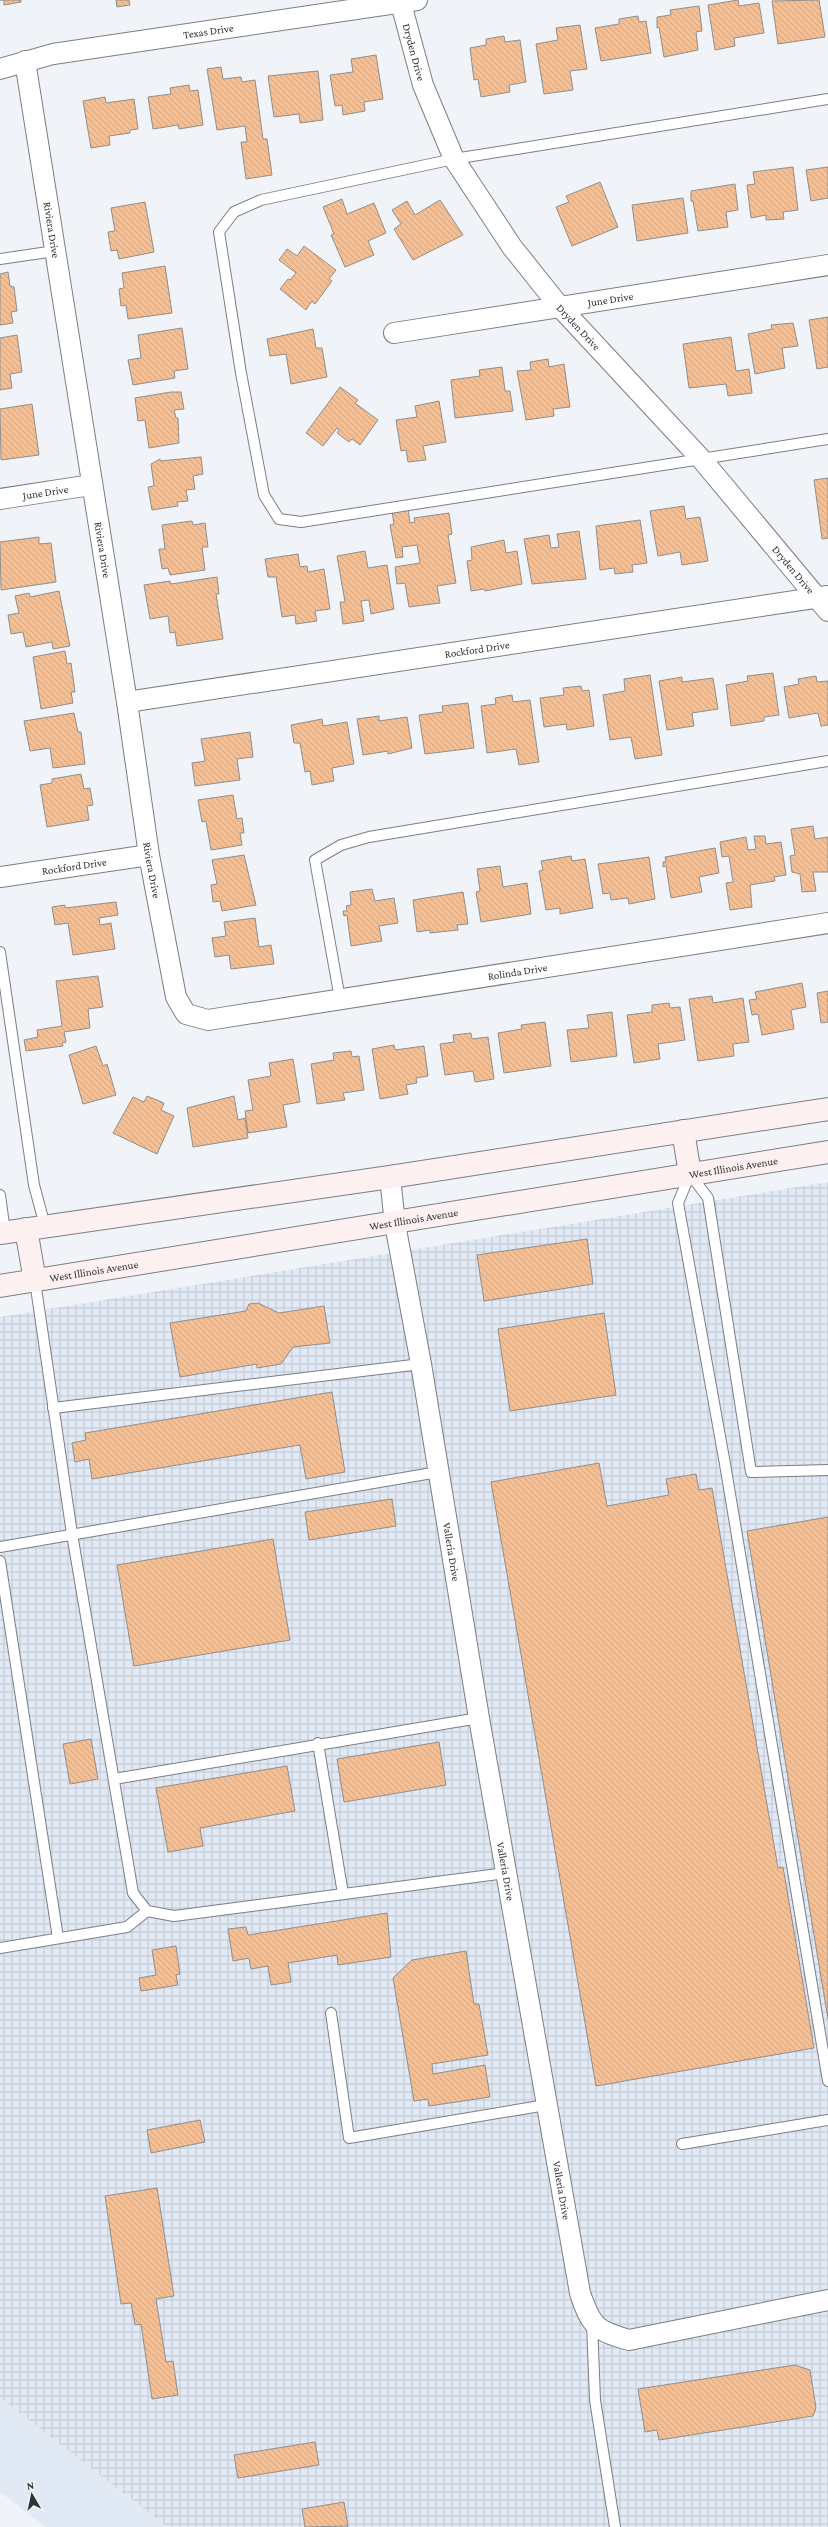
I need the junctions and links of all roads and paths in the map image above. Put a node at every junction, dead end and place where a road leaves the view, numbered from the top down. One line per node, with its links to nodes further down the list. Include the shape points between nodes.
1 (406, 1): 2 (street, Texas Drive, via 53,54); 5 (street, Dryden Drive, via 423,85)
2 (25, 61): 3 (street, Texas Drive); 6 (street, Riviera Drive)
3 (0, 69)
4 (828, 99): 5 (lane)
5 (454, 158): 9 (street, Dryden Drive, via 512,247); 12 (lane, via 261,200 234,212 219,232 241,373 264,495 279,519 301,522)
6 (55, 251): 7 (lane); 13 (street, Riviera Drive)
7 (0, 259)
8 (828, 265): 9 (street, June Drive)
9 (560, 307): 10 (street, June Drive); 12 (street, Dryden Drive)
10 (394, 333)
11 (828, 439): 12 (lane)
12 (703, 461): 15 (street, Dryden Drive)
13 (91, 485): 14 (street, June Drive); 16 (street, Riviera Drive)
14 (0, 499)
15 (825, 601): 16 (street, Rockford Drive)
16 (127, 702): 18 (street, Riviera Drive)
17 (828, 760): 22 (lane, via 370,837 341,845 315,860)
18 (149, 855): 19 (street, Rockford Drive); 23 (street, Riviera Drive, via 176,997 186,1014)
19 (0, 877)
20 (828, 923): 22 (street, Rolinda Drive)
21 (0, 952): 31 (lane, via 34,1185)
22 (340, 999): 23 (street, Rolinda Drive)
23 (208, 1020)
24 (828, 1109): 25 (main road)
25 (683, 1131): 27 (main road); 28 (main road)
26 (828, 1152): 27 (main road, West Illinois Avenue)
27 (690, 1174): 30 (main road, West Illinois Avenue); 36 (lane, via 708,1198 751,1472); 50 (lane, via 678,1203 725,1464)
28 (390, 1177): 30 (street, Valleria Drive); 31 (main road)
29 (0, 1195): 31 (lane)
30 (395, 1224): 32 (main road, West Illinois Avenue); 34 (street, Valleria Drive)
31 (19, 1230): 32 (main road)
32 (35, 1281): 33 (main road, West Illinois Avenue); 35 (lane)
33 (0, 1286)
34 (421, 1364): 35 (lane); 37 (street, Valleria Drive)
35 (53, 1408): 38 (lane)
36 (828, 1470)
37 (438, 1472): 38 (lane); 41 (street, Valleria Drive)
38 (72, 1534): 39 (lane); 43 (lane)
39 (0, 1547)
40 (0, 1561): 47 (lane)
41 (479, 1718): 42 (lane); 44 (street, Valleria Drive)
42 (318, 1743): 43 (lane); 45 (lane)
43 (114, 1779): 46 (lane, via 134,1893)
44 (506, 1872): 45 (lane); 51 (street, Valleria Drive)
45 (343, 1894): 46 (lane, via 174,1916)
46 (147, 1911): 47 (lane, via 127,1927)
47 (58, 1938): 48 (lane)
48 (0, 1948)
49 (331, 2012): 51 (lane, via 350,2138)
50 (828, 2081)
51 (546, 2105): 55 (street, Valleria Drive, via 580,2293 587,2315)
52 (828, 2120): 53 (lane)
53 (682, 2144)
54 (828, 2300): 55 (street, Valleria Drive, via 629,2340 604,2333)
55 (592, 2321): 56 (lane, via 595,2400)
56 (615, 2527)

